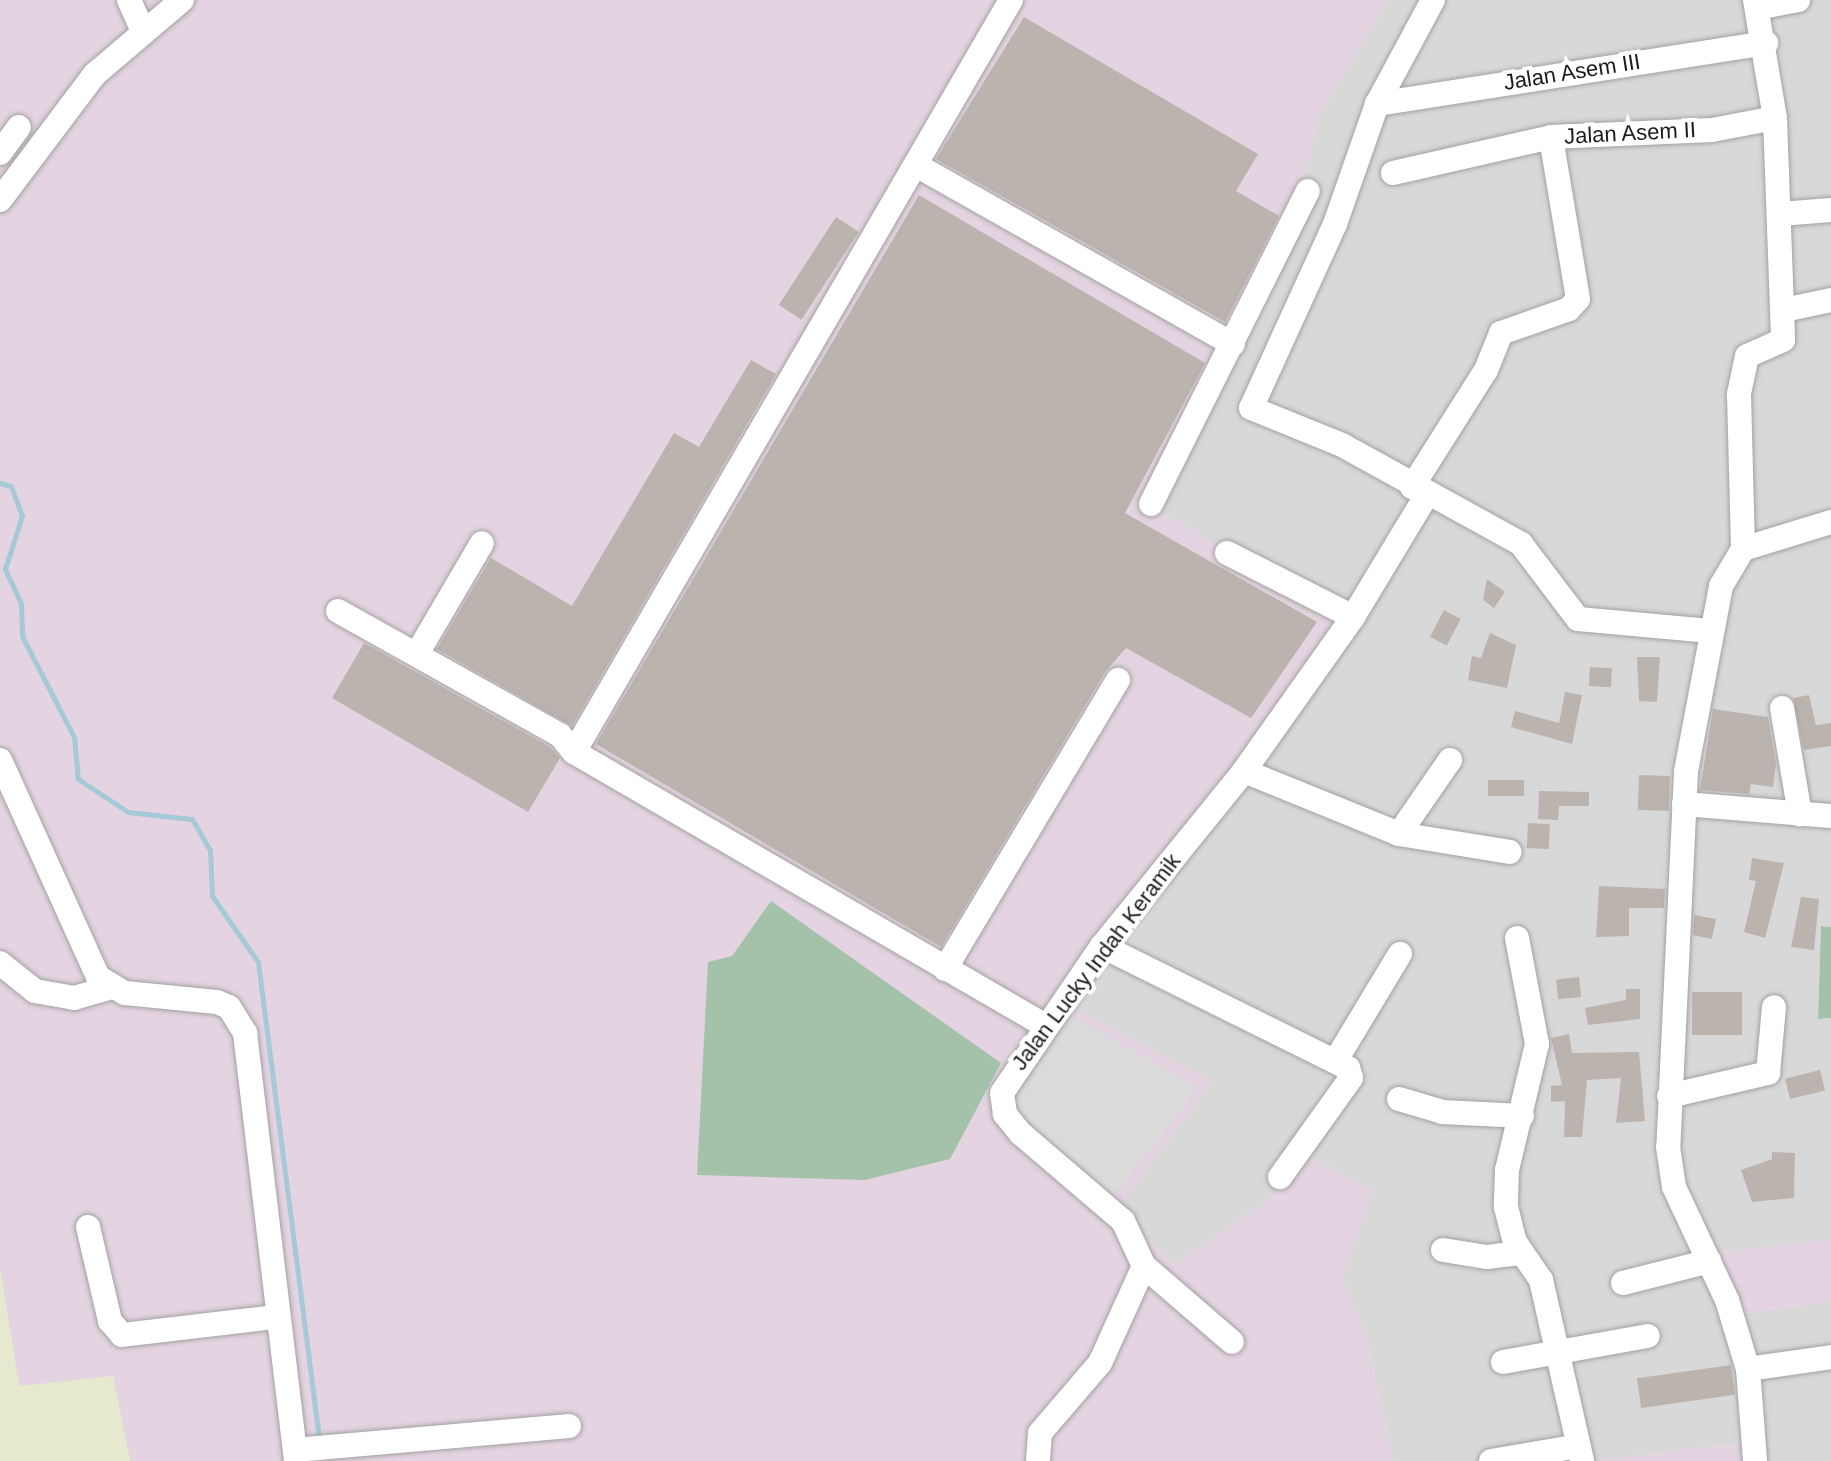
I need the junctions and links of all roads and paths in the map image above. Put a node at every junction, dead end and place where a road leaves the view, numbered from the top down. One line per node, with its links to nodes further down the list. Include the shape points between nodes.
1 (129, 0): 7 (street)
2 (182, 0): 7 (street)
3 (1011, 0): 14 (street)
4 (1433, 0): 9 (street)
5 (1798, 0): 6 (street)
6 (1756, 4): 8 (street)
7 (143, 32): 17 (street, via 95,74)
8 (1766, 43): 9 (street, Jalan Asem III); 10 (street)
9 (1377, 104): 23 (street, via 1335,224 1251,408 1342,445)
10 (1775, 118): 12 (street, Jalan Asem II, via 1712,130); 19 (street)
11 (19, 127): 13 (street)
12 (1551, 137): 15 (street, Jalan Asem II); 23 (street, Jalan Lucky Indah Keramik, via 1578,299 1569,309 1501,333)
13 (0, 153)
14 (916, 165): 22 (street); 35 (street)
15 (1393, 173)
16 (1308, 191): 22 (street)
17 (0, 200)
18 (1831, 210): 19 (street)
19 (1780, 214): 21 (street)
20 (1831, 300): 21 (street)
21 (1784, 310): 27 (street, via 1783,340 1747,356 1742,375)
22 (1233, 344): 24 (street)
23 (1419, 491): 30 (street, Jalan Lucky Indah Keramik); 31 (street, via 1532,551 1578,619)
24 (1151, 504)
25 (1831, 522): 27 (street)
26 (482, 543): 32 (street)
27 (1743, 549): 31 (street, via 1726,573)
28 (1227, 553): 30 (street)
29 (338, 611): 32 (street)
30 (1353, 617): 38 (street, Jalan Lucky Indah Keramik)
31 (1710, 631): 39 (street)
32 (418, 652): 35 (street, via 560,735)
33 (1118, 680): 48 (street)
34 (1782, 708): 40 (street)
35 (574, 752): 48 (street)
36 (0, 760): 49 (street, via 49,858 87,963)
37 (1450, 760): 42 (street)
38 (1244, 771): 42 (street); 45 (street, Jalan Lucky Indah Keramik)
39 (1684, 804): 40 (street); 53 (street)
40 (1800, 814): 41 (street)
41 (1831, 816)
42 (1399, 834): 43 (street)
43 (1510, 852)
44 (1517, 938): 55 (street, via 1537,1044)
45 (1102, 946): 51 (street, Jalan Lucky Indah Keramik); 52 (street)
46 (1400, 954): 52 (street)
47 (0, 963): 49 (street, via 35,991 74,998)
48 (945, 969): 51 (street)
49 (110, 988): 63 (street, via 217,1002 229,1007 245,1033)
50 (1774, 1007): 53 (street, via 1768,1073)
51 (1044, 1025): 61 (street, Jalan Lucky Indah Keramik, via 1006,1082 1005,1114 1123,1221)
52 (1336, 1060): 56 (street, via 1351,1078)
53 (1669, 1096): 60 (street, via 1669,1169)
54 (1399, 1099): 55 (street, via 1443,1112)
55 (1522, 1116): 59 (street, via 1505,1189 1509,1228)
56 (1280, 1177)
57 (88, 1227): 63 (street, via 110,1321 122,1335)
58 (1443, 1250): 59 (street, via 1487,1257)
59 (1522, 1253): 66 (street, via 1541,1280)
60 (1709, 1261): 62 (street); 69 (street)
61 (1144, 1266): 65 (street); 73 (street, via 1100,1363 1040,1433)
62 (1623, 1283)
63 (275, 1317): 71 (street)
64 (1648, 1336): 66 (street)
65 (1232, 1342)
66 (1557, 1357): 68 (street); 72 (street)
67 (1831, 1357): 69 (street)
68 (1503, 1362)
69 (1748, 1369): 75 (street)
70 (569, 1426): 71 (street, via 344,1443)
71 (300, 1453)
72 (1580, 1453): 74 (street)
73 (1038, 1461)
74 (1491, 1461)
75 (1755, 1461)

